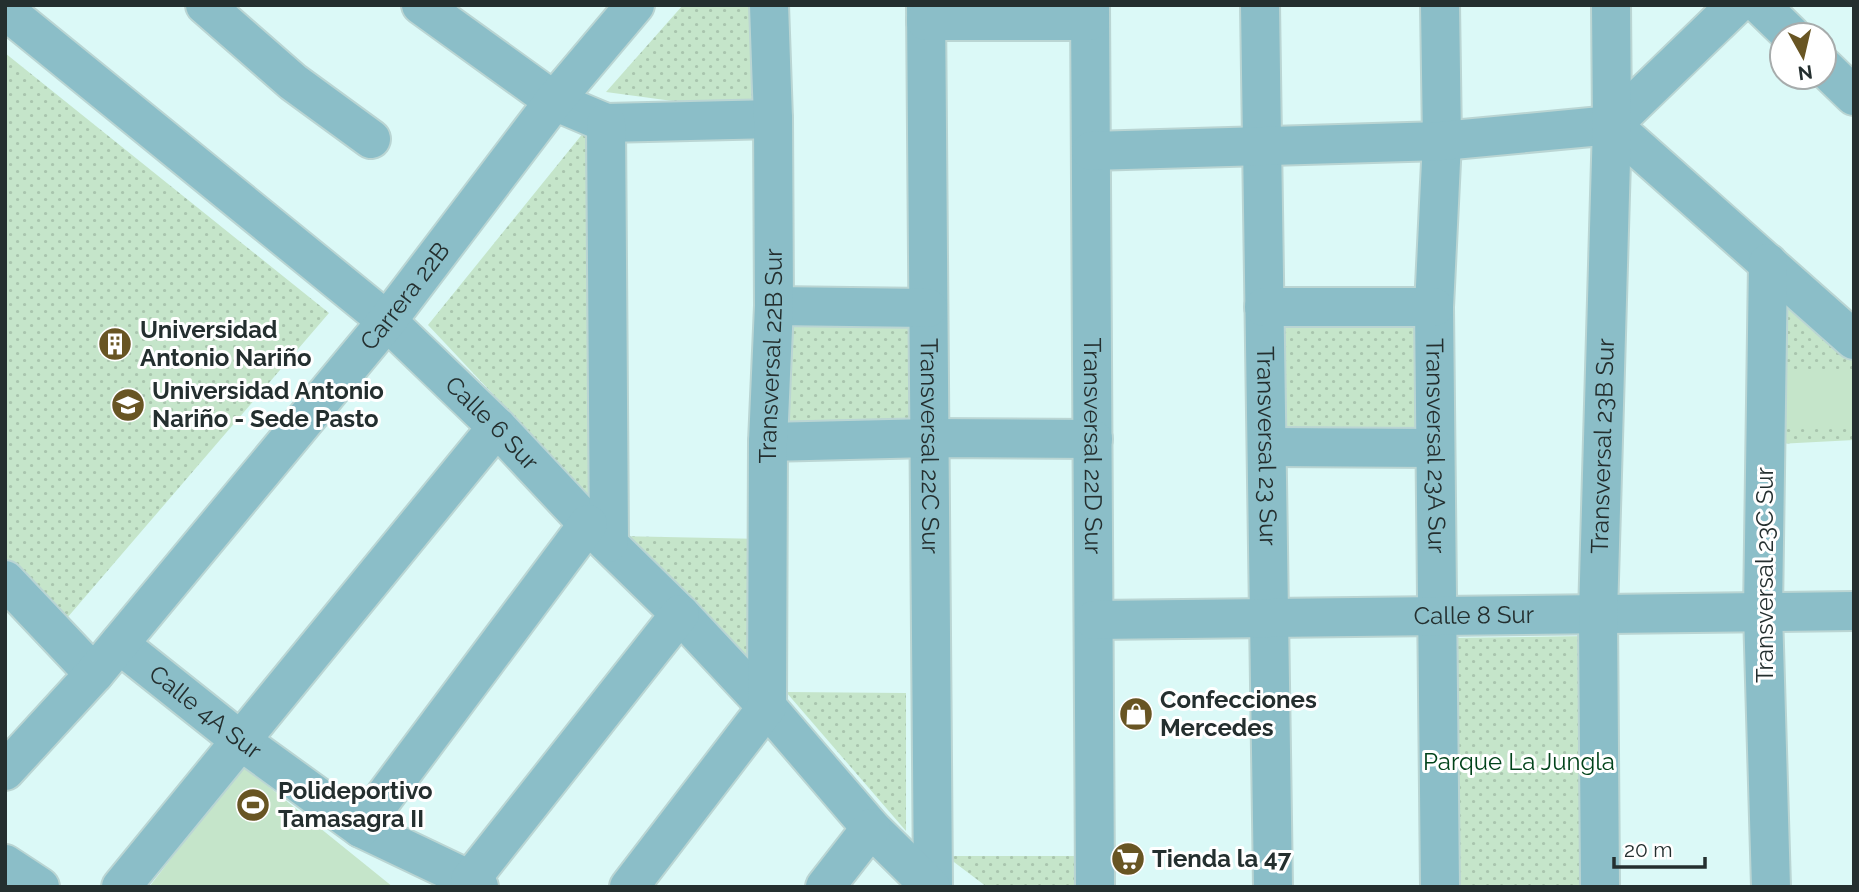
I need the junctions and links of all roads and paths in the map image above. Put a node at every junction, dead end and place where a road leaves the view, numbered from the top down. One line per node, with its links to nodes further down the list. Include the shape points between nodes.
1 (205, 5): 20 (street, via 293,82)
2 (421, 5): 16 (street)
3 (635, 5): 16 (street, Carrera 22B)
4 (769, 5): 17 (street, Transversal 22B Sur)
5 (1260, 5): 22 (street, Transversal 23 Sur)
6 (1440, 5): 21 (street, Transversal 23A Sur)
7 (1611, 5): 19 (street, Transversal 23B Sur)
8 (1736, 5): 19 (street)
9 (1760, 5): 13 (street)
10 (5, 10): 29 (street, Calle 6 Sur)
11 (926, 13): 12 (street); 28 (street, Transversal 22C Sur)
12 (1090, 13): 23 (street, Transversal 22D Sur)
13 (1777, 21)
14 (1838, 81): 15 (street)
15 (1854, 96)
16 (554, 101): 18 (street); 29 (street, Carrera 22B)
17 (773, 120): 18 (street); 25 (street, Transversal 22B Sur)
18 (606, 124): 37 (street)
19 (1612, 125): 21 (street); 24 (street); 42 (street, Transversal 23B Sur)
20 (371, 139)
21 (1442, 141): 22 (street); 27 (street, Transversal 23A Sur)
22 (1262, 148): 23 (street); 26 (street, Transversal 23 Sur)
23 (1091, 151): 33 (street, Transversal 22D Sur)
24 (1768, 263): 30 (street); 40 (street, Transversal 23C Sur)
25 (774, 306): 28 (street); 34 (street, Transversal 22B Sur)
26 (1265, 307): 27 (street); 35 (street, Transversal 23 Sur)
27 (1434, 307): 36 (street, Transversal 23A Sur)
28 (929, 308): 32 (street, Transversal 22C Sur)
29 (387, 321): 31 (street, Calle 6 Sur); 46 (street, Carrera 22B)
30 (1854, 340)
31 (497, 427): 37 (street, Calle 6 Sur); 49 (street)
32 (930, 439): 33 (street); 34 (street); 59 (street, Transversal 22C Sur)
33 (1093, 439): 45 (street, Transversal 22D Sur)
34 (768, 442): 48 (street, Transversal 22B Sur)
35 (1267, 447): 36 (street); 44 (street, Transversal 23 Sur)
36 (1435, 448): 43 (street, Transversal 23A Sur)
37 (598, 533): 41 (street, Calle 6 Sur); 51 (street)
38 (5, 580): 47 (street)
39 (1854, 611): 40 (street, Calle 8 Sur)
40 (1763, 612): 42 (street, Calle 8 Sur); 64 (street, Transversal 23C Sur)
41 (680, 614): 48 (street, Calle 6 Sur); 54 (street)
42 (1598, 614): 43 (street, Calle 8 Sur); 63 (street, Transversal 23B Sur)
43 (1437, 616): 44 (street, Calle 8 Sur); 62 (street, Transversal 23A Sur)
44 (1269, 618): 45 (street, Calle 8 Sur); 61 (street, Transversal 23 Sur)
45 (1094, 620): 60 (street, Transversal 22D Sur)
46 (119, 643): 47 (street, Carrera 22B); 49 (street, Calle 4A Sur)
47 (94, 674): 50 (street, Carrera 22B)
48 (767, 707): 52 (street, Calle 6 Sur); 57 (street)
49 (241, 741): 51 (street, Calle 4A Sur); 56 (street)
50 (5, 771)
51 (361, 828): 54 (street, Calle 4A Sur)
52 (871, 828): 58 (street); 59 (street, Calle 6 Sur)
53 (5, 864): 55 (street)
54 (475, 883)
55 (40, 887)
56 (121, 887)
57 (629, 887)
58 (825, 887)
59 (932, 887)
60 (1095, 887)
61 (1273, 887)
62 (1440, 887)
63 (1600, 887)
64 (1772, 887)

